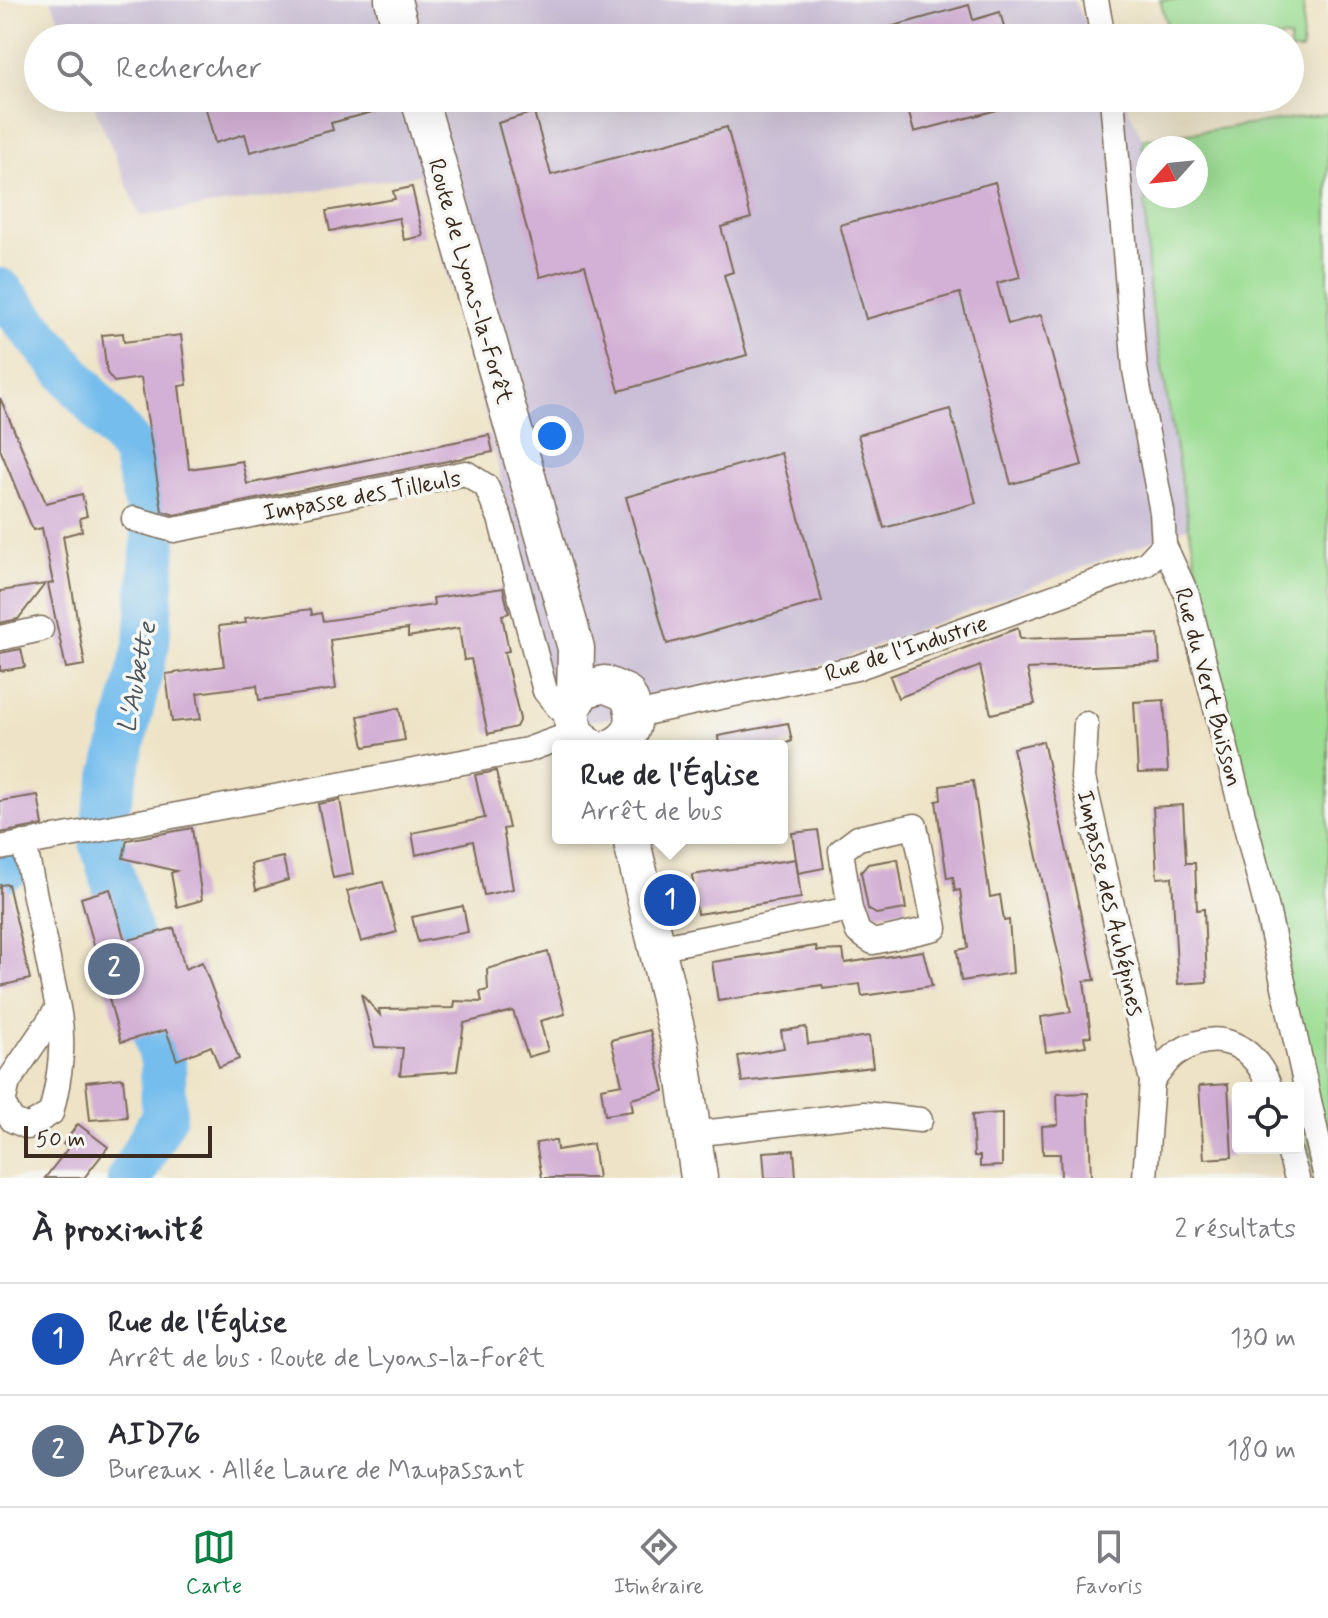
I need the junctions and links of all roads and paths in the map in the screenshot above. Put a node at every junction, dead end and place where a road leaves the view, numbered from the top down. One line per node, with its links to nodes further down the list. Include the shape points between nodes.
1 (393, 0): 3 (main road)
2 (1096, 0): 4 (street)
3 (399, 24)
4 (1100, 24)
5 (423, 112): 12 (main road, Route de Lyons-la-Forêt)
6 (1113, 112): 8 (street, Rue du Vert Buisson, via 1135,370)
7 (134, 519): 12 (street, Impasse des Tilleuls, via 174,530 466,473 486,486 500,518 545,691 559,708)
8 (1164, 545): 12 (street, Rue de l'Industrie, via 1146,564 856,668); 28 (street, Rue du Vert Buisson, via 1187,595 1267,909)
9 (41, 629): 10 (street)
10 (0, 638)
11 (1086, 724): 20 (street, Impasse des Aubépines, via 1083,778)
12 (600, 725): 13 (street, Rue de l'Industrie)
13 (556, 740)
14 (552, 741): 16 (street, Rue de l'Industrie)
15 (632, 844): 18 (main road)
16 (12, 846): 19 (street)
17 (850, 909): 17 (street, via 858,932 873,942 935,928 915,826 858,838 841,851); 18 (street)
18 (657, 948): 23 (main road, via 683,1060)
19 (58, 1008)
20 (1152, 1081): 21 (street, via 1175,1053 1206,1040 1252,1053); 26 (street, Impasse des Aubépines)
21 (1267, 1082)
22 (920, 1120): 23 (street, via 864,1114)
23 (693, 1134): 25 (main road)
24 (1290, 1154): 27 (street)
25 (699, 1178)
26 (1145, 1178)
27 (1297, 1178)
28 (1326, 1178)

